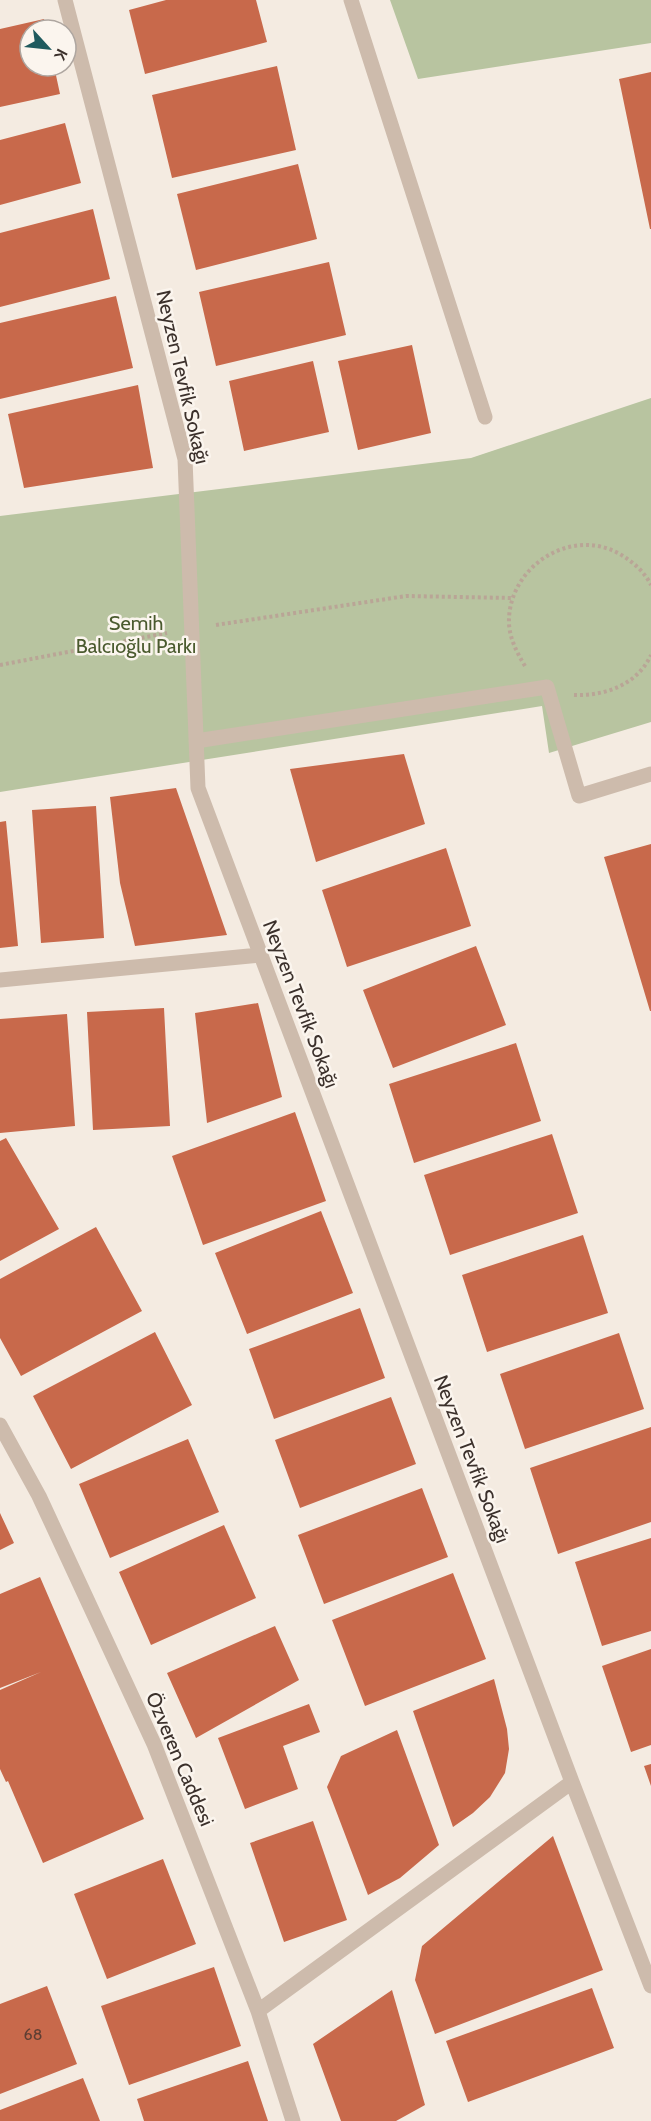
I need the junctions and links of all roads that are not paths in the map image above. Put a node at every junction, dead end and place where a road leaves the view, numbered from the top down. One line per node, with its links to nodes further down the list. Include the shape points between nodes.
1 (65, 0): 4 (street, Neyzen Tevfik Sokağı, via 185,459)
2 (351, 0): 3 (street)
3 (485, 417)
4 (196, 741): 5 (street, via 548,687 579,796); 6 (street, Neyzen Tevfik Sokağı, via 198,788)
5 (651, 774)
6 (260, 956): 7 (street); 9 (street, Neyzen Tevfik Sokağı)
7 (0, 980)
8 (0, 1425): 11 (street, Özveren Caddesi, via 39,1496 153,1744)
9 (572, 1782): 10 (street, Neyzen Tevfik Sokağı); 11 (street)
10 (651, 1986)
11 (258, 2011): 12 (street, Özveren Caddesi)
12 (293, 2121)

